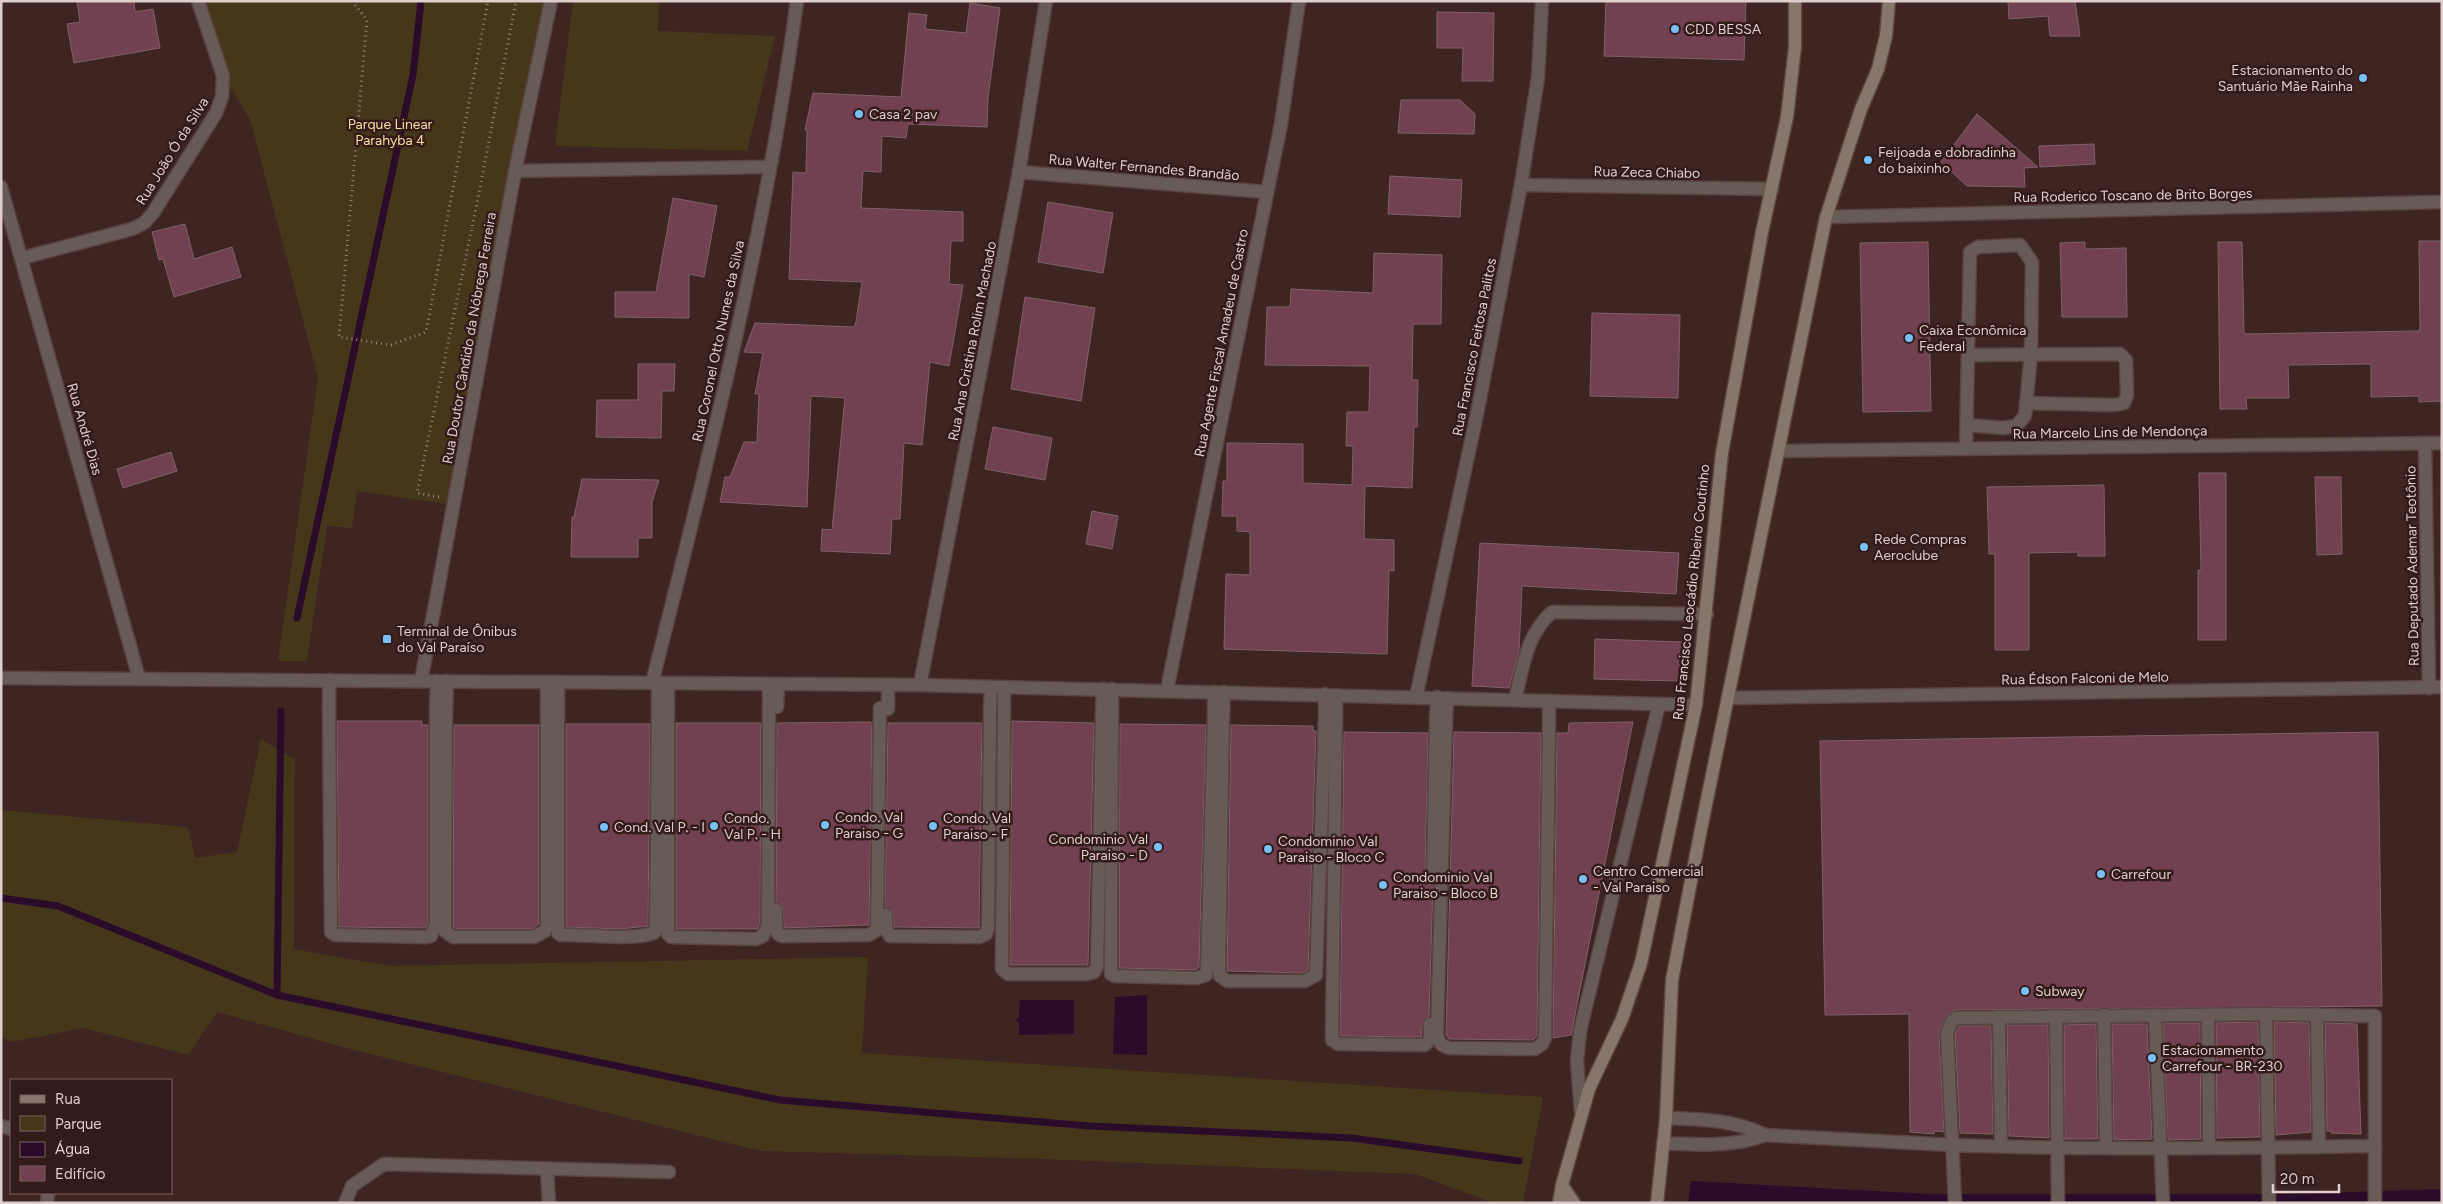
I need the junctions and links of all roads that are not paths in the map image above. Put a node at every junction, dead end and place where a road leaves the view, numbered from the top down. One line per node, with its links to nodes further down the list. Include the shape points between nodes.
1 (198, 1): 18 (street, Rua João Ó da Silva, via 223,76 222,98 216,113 153,213 132,229)
2 (551, 1): 10 (street, Rua Doutor Cândido da Nóbrega Ferreira)
3 (797, 1): 9 (street, Rua Coronel Otto Nunes da Silva)
4 (1046, 1): 11 (street, Rua Ana Cristina Rolim Machado)
5 (1299, 1): 15 (street, Rua Agente Fiscal Amadeu de Castro, via 1281,124)
6 (1542, 1): 12 (street, Rua Francisco Feitosa Palitos, via 1538,77)
7 (1795, 1): 14 (main road, Rua Francisco Leocádio Ribeiro Coutinho, via 1795,47 1787,117)
8 (1889, 1): 17 (main road, via 1886,36 1878,69)
9 (770, 167): 10 (street); 34 (street, Rua Coronel Otto Nunes da Silva)
10 (515, 171): 31 (street, Rua Doutor Cândido da Nóbrega Ferreira)
11 (1019, 172): 15 (street, Rua Walter Fernandes Brandão); 37 (street, Rua Ana Cristina Rolim Machado)
12 (1521, 185): 14 (street, Rua Zeca Chiabo); 44 (street, Rua Francisco Feitosa Palitos, via 1477,414)
13 (1, 187): 18 (street, Rua André Dias)
14 (1772, 189): 27 (main road, Rua Francisco Leocádio Ribeiro Coutinho, via 1722,453)
15 (1267, 192): 41 (street, Rua Agente Fiscal Amadeu de Castro)
16 (2442, 202): 17 (street, Rua Roderico Toscano de Brito Borges)
17 (1826, 217): 26 (main road)
18 (22, 258): 29 (street, Rua André Dias)
19 (2031, 354): 20 (street); 20 (street, via 2032,262 2020,245 1978,247 1970,252); 21 (street); 21 (street, via 2120,354 2126,360 2127,395 2124,403 2114,405)
20 (1968, 355): 22 (street)
21 (2026, 404): 22 (street, via 2025,416 2016,426)
22 (1967, 426): 25 (street)
23 (2425, 443): 24 (street, Rua Marcelo Lins de Mendonça); 25 (street, Rua Marcelo Lins de Mendonça); 39 (street, Rua Deputado Ademar Teotônio)
24 (2442, 443)
25 (1966, 448): 26 (street, Rua Marcelo Lins de Mendonça)
26 (1778, 451): 46 (main road)
27 (1707, 614): 47 (street, via 1552,612 1539,622 1528,646); 50 (main road, Rua Francisco Leocádio Ribeiro Coutinho)
28 (1, 678): 29 (street)
29 (139, 678): 30 (street)
30 (328, 680): 31 (street); 54 (street, via 331,932 335,935 431,936 436,925)
31 (421, 681): 32 (street)
32 (442, 681): 33 (street); 54 (street)
33 (552, 682): 34 (street); 55 (street)
34 (659, 683): 35 (street); 51 (street, Rua Coronel Otto Nunes da Silva)
35 (774, 684): 36 (street); 52 (street)
36 (884, 685): 37 (street); 53 (street)
37 (920, 685): 38 (street)
38 (998, 687): 40 (street); 53 (street, via 990,711 988,928 986,934 979,937 890,936 886,929); 56 (street, via 1004,711 1002,969 1008,974 1087,974 1094,972 1097,966)
39 (2436, 688): 46 (street, Rua Édson Falconi de Melo)
40 (1108, 689): 41 (street); 56 (street)
41 (1168, 690): 42 (street)
42 (1219, 692): 43 (street); 57 (street)
43 (1330, 694): 44 (street); 58 (street)
44 (1416, 696): 45 (street)
45 (1442, 698): 47 (street); 59 (street)
46 (1728, 698): 68 (main road, via 1672,980)
47 (1515, 700): 48 (street)
48 (1549, 701): 49 (street); 59 (street, via 1545,1038 1535,1049 1450,1048 1442,1046 1437,1034)
49 (1659, 704): 50 (street); 67 (street, via 1580,1030 1577,1061)
50 (1696, 705): 67 (main road, Rua Francisco Leocádio Ribeiro Coutinho, via 1641,963 1622,1018 1597,1069)
51 (663, 708): 52 (street, via 668,934 671,937 756,939 762,936 768,924); 55 (street, via 656,929 650,934 630,935 558,933)
52 (773, 708): 53 (street, via 776,929 782,936 869,935 877,930)
53 (884, 709)
54 (441, 710): 55 (street, via 446,931 453,936 534,937 545,931 547,926)
55 (552, 710)
56 (1107, 713): 57 (street, via 1111,974 1197,978 1206,975 1207,968)
57 (1218, 715): 58 (street, via 1220,976 1227,982 1305,981 1316,975)
58 (1330, 718): 59 (street, via 1332,1040 1338,1044 1425,1045 1430,1039)
59 (1441, 720)
60 (2266, 1014): 61 (street); 64 (street); 79 (street)
61 (2317, 1014): 73 (street, via 2376,1017); 76 (street)
62 (2104, 1015): 63 (street); 65 (street); 75 (street)
63 (2155, 1015): 64 (street); 77 (street)
64 (2208, 1015): 78 (street)
65 (2056, 1016): 66 (street); 74 (street)
66 (1999, 1017): 71 (street, via 1956,1018 1951,1022 1948,1033); 72 (street)
67 (1581, 1112): 82 (main road, Rua Francisco Leocádio Ribeiro Coutinho)
68 (1666, 1118): 69 (street, via 1726,1123); 70 (main road)
69 (1766, 1134): 70 (street, via 1737,1142); 71 (street)
70 (1663, 1143): 83 (main road)
71 (1952, 1145): 72 (street); 86 (street)
72 (2001, 1146): 74 (street)
73 (2375, 1146): 76 (street); 94 (street)
74 (2057, 1147): 75 (street); 84 (street)
75 (2106, 1147): 77 (street)
76 (2319, 1147): 79 (street)
77 (2160, 1148): 78 (street); 85 (street)
78 (2209, 1148): 79 (street)
79 (2269, 1148): 93 (street)
80 (547, 1169): 81 (street); 87 (street, via 384,1164 352,1186); 88 (street)
81 (669, 1172)
82 (1562, 1185): 89 (main road, Rua Francisco Leocádio Ribeiro Coutinho); 90 (main road)
83 (1658, 1188): 91 (main road); 92 (main road)
84 (2058, 1197)
85 (2163, 1197)
86 (1955, 1198)
87 (345, 1203)
88 (549, 1203)
89 (1559, 1203)
90 (1574, 1203)
91 (1647, 1203)
92 (1656, 1203)
93 (2270, 1203)
94 (2375, 1203)

